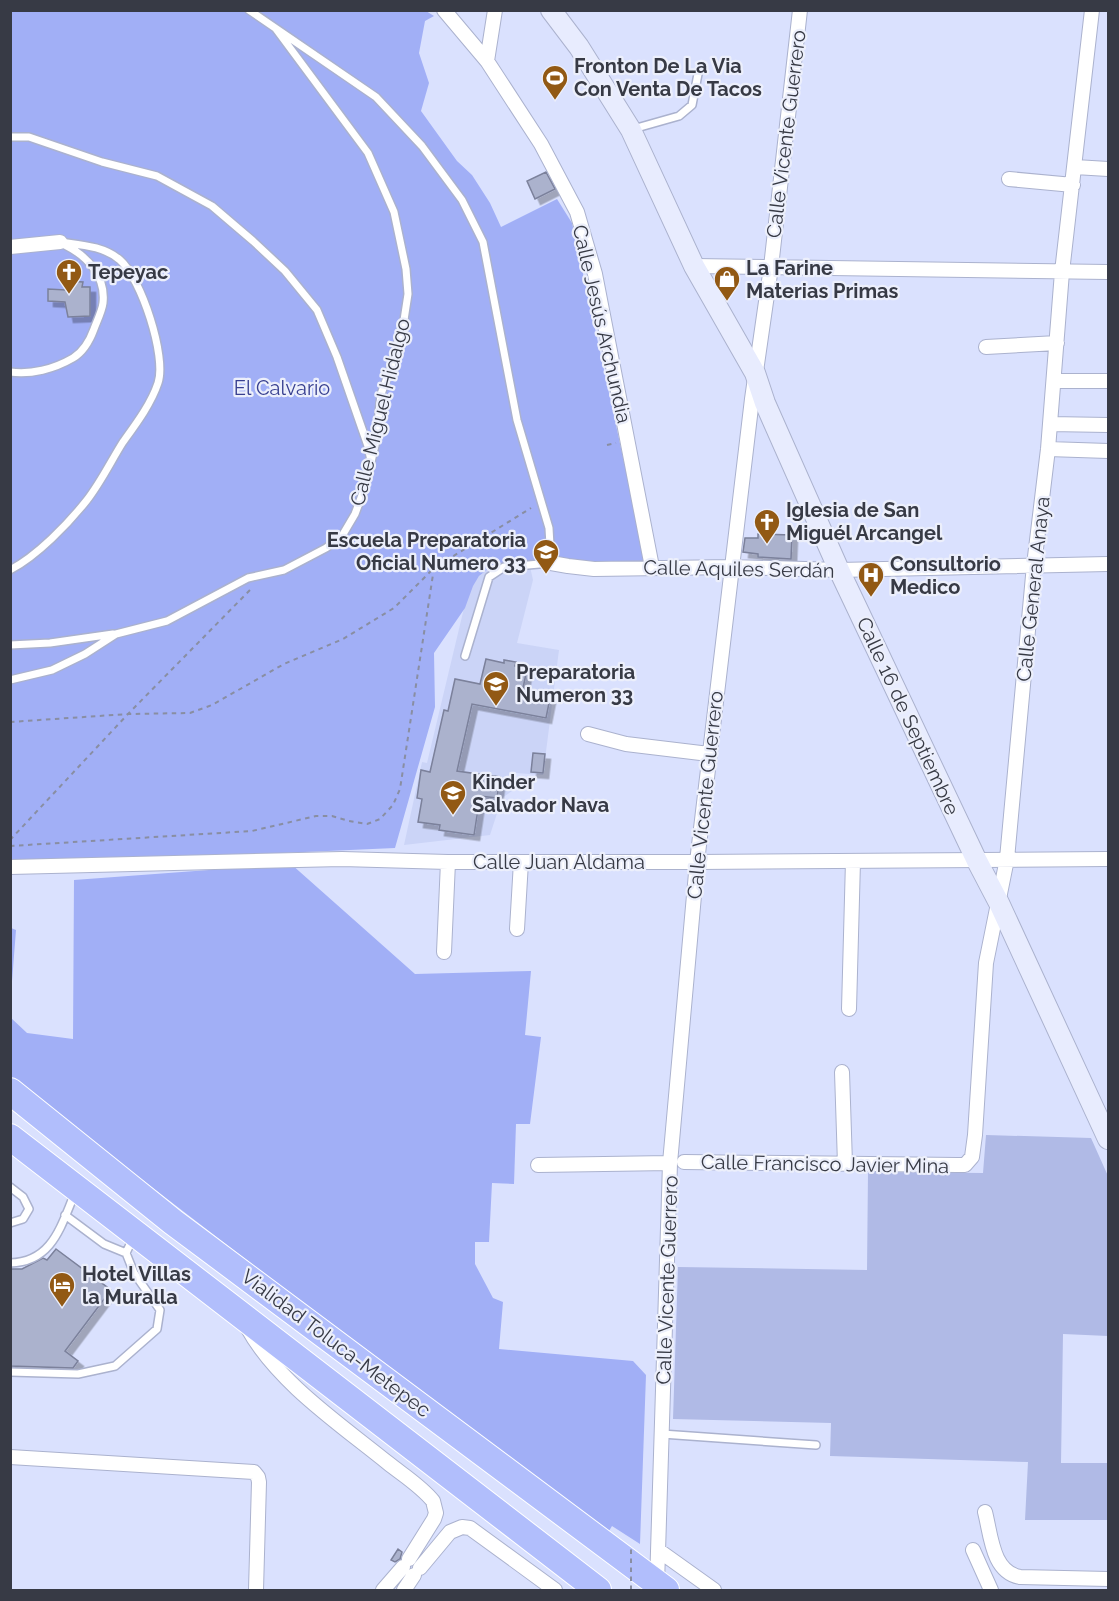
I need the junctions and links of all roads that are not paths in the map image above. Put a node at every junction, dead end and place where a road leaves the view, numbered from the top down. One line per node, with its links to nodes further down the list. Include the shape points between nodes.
1 (249, 10): 7 (lane)
2 (444, 10): 8 (street, Calle Jesús Archundia)
3 (495, 10): 8 (street)
4 (551, 10): 10 (street, Calle 16 de Septiembre)
5 (800, 10): 19 (street, Calle Vicente Guerrero)
6 (1092, 10): 12 (street, Calle General Anaya)
7 (276, 29): 32 (lane, Calle Miguel Hidalgo, via 368,153 394,212 408,294 399,343 381,394); 33 (lane, via 376,97 422,146 462,200 483,242 517,420 549,528)
8 (487, 61): 36 (street, Calle Jesús Archundia, via 541,144 577,212 586,238)
9 (698, 74): 10 (lane, via 692,105 680,116)
10 (631, 130): 18 (street, Calle 16 de Septiembre)
11 (10, 137): 32 (lane, via 28,137 157,176 212,206 253,241 285,271 317,310 337,357)
12 (1075, 167): 13 (street); 15 (street, Calle General Anaya)
13 (1108, 169)
14 (1009, 179): 15 (street)
15 (1073, 184): 20 (street, Calle General Anaya)
16 (60, 242): 17 (street); 24 (lane, via 87,259 97,272 102,289 103,303 89,341 74,357 51,368 25,374); 38 (lane, via 98,248 129,270 156,335 159,382 87,500 27,561)
17 (10, 247)
18 (694, 266): 19 (street); 25 (street, Calle 16 de Septiembre)
19 (771, 267): 20 (street); 25 (street, Calle Vicente Guerrero)
20 (1062, 272): 21 (street); 22 (street, Calle General Anaya)
21 (1108, 273)
22 (1057, 343): 23 (street); 26 (street, Calle General Anaya)
23 (986, 347)
24 (10, 372)
25 (755, 373): 37 (street, Calle Vicente Guerrero); 39 (street, Calle 16 de Septiembre)
26 (1054, 381): 27 (street); 28 (street, Calle General Anaya)
27 (1108, 381)
28 (1050, 424): 29 (street); 30 (street, Calle General Anaya)
29 (1108, 425)
30 (1048, 449): 31 (street); 35 (street, Calle General Anaya)
31 (1108, 451)
32 (371, 464): 40 (lane, Calle Miguel Hidalgo, via 356,514 342,536 326,548 284,570 248,578 167,621)
33 (551, 562): 36 (street, Calle Aquiles Serdán, via 577,568); 42 (lane, via 504,567 489,577)
34 (1108, 564): 35 (street, Calle Aquiles Serdán)
35 (1034, 565): 39 (street, Calle Aquiles Serdán); 46 (street, Calle General Anaya)
36 (652, 567): 37 (street, Calle Aquiles Serdán)
37 (732, 567): 39 (street, Calle Aquiles Serdán); 45 (street, Calle Vicente Guerrero)
38 (10, 570)
39 (839, 570): 48 (street, Calle 16 de Septiembre)
40 (116, 634): 41 (lane); 43 (lane, Calle Miguel Hidalgo, via 52,670)
41 (10, 645)
42 (465, 656)
43 (10, 680)
44 (588, 734): 45 (street, via 626,744)
45 (710, 754): 52 (street, Calle Vicente Guerrero)
46 (1007, 859): 47 (street, Calle Juan Aldama); 48 (street, Calle Juan Aldama); 54 (street, Calle General Anaya)
47 (1108, 859)
48 (976, 860): 49 (street, Calle Juan Aldama); 54 (street, Calle 16 de Septiembre)
49 (853, 861): 52 (street, Calle Juan Aldama); 57 (street)
50 (448, 862): 51 (street, Calle Juan Aldama); 53 (street, Calle Juan Aldama, via 342,859); 56 (street)
51 (521, 862): 52 (street, Calle Juan Aldama); 55 (street)
52 (697, 862): 62 (street, Calle Vicente Guerrero)
53 (10, 867)
54 (999, 903): 61 (street, Calle 16 de Septiembre); 65 (street, Calle General Anaya, via 986,963 975,1136 972,1156)
55 (517, 929)
56 (444, 952)
57 (849, 1009)
58 (842, 1072): 63 (street)
59 (10, 1091): 83 (highway, Vialidad Toluca-Metepec, via 173,1222)
60 (10, 1137): 67 (highway, Vialidad Toluca-Metepec)
61 (1108, 1139)
62 (677, 1162): 63 (street, Calle Francisco Javier Mina); 64 (street, Calle Francisco Javier Mina); 74 (street, Calle Vicente Guerrero)
63 (845, 1164): 65 (street, Calle Francisco Javier Mina)
64 (538, 1165)
65 (965, 1165)
66 (10, 1187): 69 (lane, via 23,1197 29,1209 23,1219)
67 (77, 1188): 68 (lane); 70 (highway, Vialidad Toluca-Metepec)
68 (65, 1215): 70 (lane, via 104,1244); 71 (lane, via 47,1249 32,1258)
69 (12, 1220)
70 (130, 1243): 72 (highway, Vialidad Toluca-Metepec); 73 (lane, via 134,1273 160,1310 157,1329 115,1366 78,1374)
71 (10, 1263)
72 (241, 1314): 78 (street, via 267,1358 320,1408 429,1496 435,1508); 88 (highway, Vialidad Toluca-Metepec)
73 (10, 1372)
74 (662, 1434): 75 (lane); 80 (street, Calle Vicente Guerrero)
75 (816, 1444)
76 (10, 1457): 84 (street, via 255,1472 259,1482)
77 (985, 1512): 82 (street, via 998,1562 1008,1573 1020,1577)
78 (434, 1519): 79 (street); 85 (street)
79 (450, 1532): 86 (street); 87 (street, via 470,1528)
80 (658, 1550): 83 (street, Calle Vicente Guerrero); 89 (street)
81 (973, 1550): 90 (street)
82 (1108, 1579)
83 (662, 1587)
84 (256, 1590)
85 (383, 1590)
86 (404, 1590)
87 (555, 1590)
88 (598, 1590)
89 (714, 1590)
90 (991, 1590)

